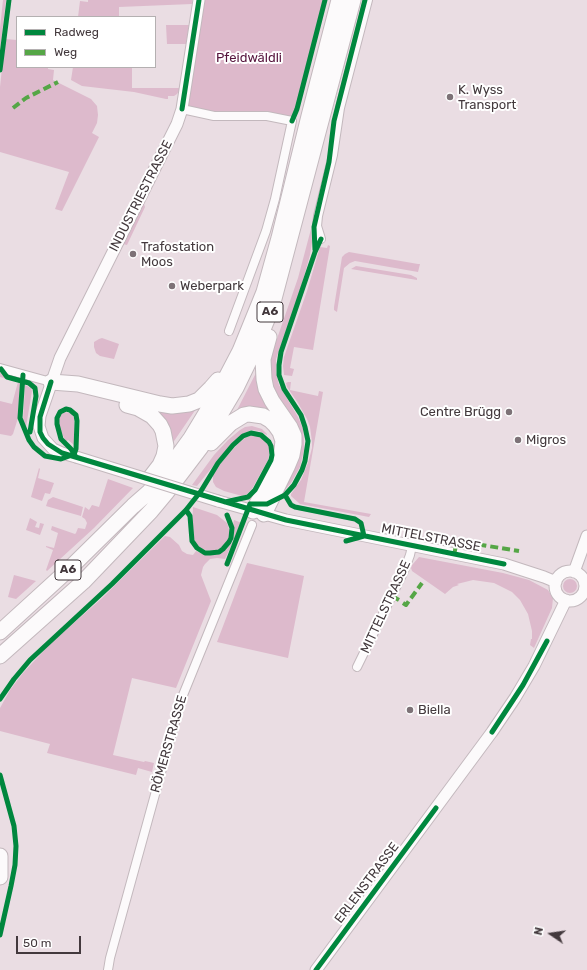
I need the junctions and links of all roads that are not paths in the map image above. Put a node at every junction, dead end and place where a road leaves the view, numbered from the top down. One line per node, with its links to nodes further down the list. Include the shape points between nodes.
1 (199, 0): 5 (main road, INDUSTRIESTRASSE)
2 (339, 0): 9 (highway, A6, via 264,292)
3 (353, 0): 6 (highway, A6)
4 (368, 0): 7 (street, via 345,87 318,216 317,226)
5 (182, 109): 8 (street, via 214,116 267,116 292,121 266,231); 11 (main road, INDUSTRIESTRASSE, via 163,154 63,352)
6 (318, 131): 13 (highway, via 306,213 295,260 263,360 266,389 294,436 292,455); 14 (highway, A6, via 264,330 227,404 201,447)
7 (321, 239)
8 (229, 331)
9 (240, 351): 11 (highway, via 205,395 190,404 160,404 78,384); 15 (highway, A6, via 191,438 167,471)
10 (0, 368): 11 (street)
11 (51, 382): 12 (main road, INDUSTRIESTRASSE, via 40,417 40,432 53,449); 15 (highway, via 86,395 138,408 152,416 160,425 166,446 164,456)
12 (76, 457): 16 (main road, MITTELSTRASSE, bridge)
13 (278, 474): 14 (highway, via 283,441 280,432 275,424 255,414 244,415 231,423); 16 (highway)
14 (180, 475): 24 (highway, A6, via 151,511 83,582)
15 (134, 506): 23 (highway, A6)
16 (257, 517): 18 (main road, MITTELSTRASSE, via 286,520); 28 (street, RÖMERSTRASSE, via 181,700)
17 (587, 536): 19 (main road)
18 (412, 546): 20 (main road, MITTELSTRASSE, via 504,564); 25 (street, MITTELSTRASSE, via 404,571)
19 (574, 572): 20 (main road, via 563,573); 21 (main road)
20 (556, 582): 22 (main road, via 557,593)
21 (586, 585): 22 (main road, via 580,598)
22 (566, 600): 29 (main road, ERLENSTRASSE, via 534,666 496,726)
23 (0, 632)
24 (0, 656)
25 (357, 668)
26 (0, 856): 27 (highway)
27 (0, 877)
28 (108, 970)
29 (316, 970)

